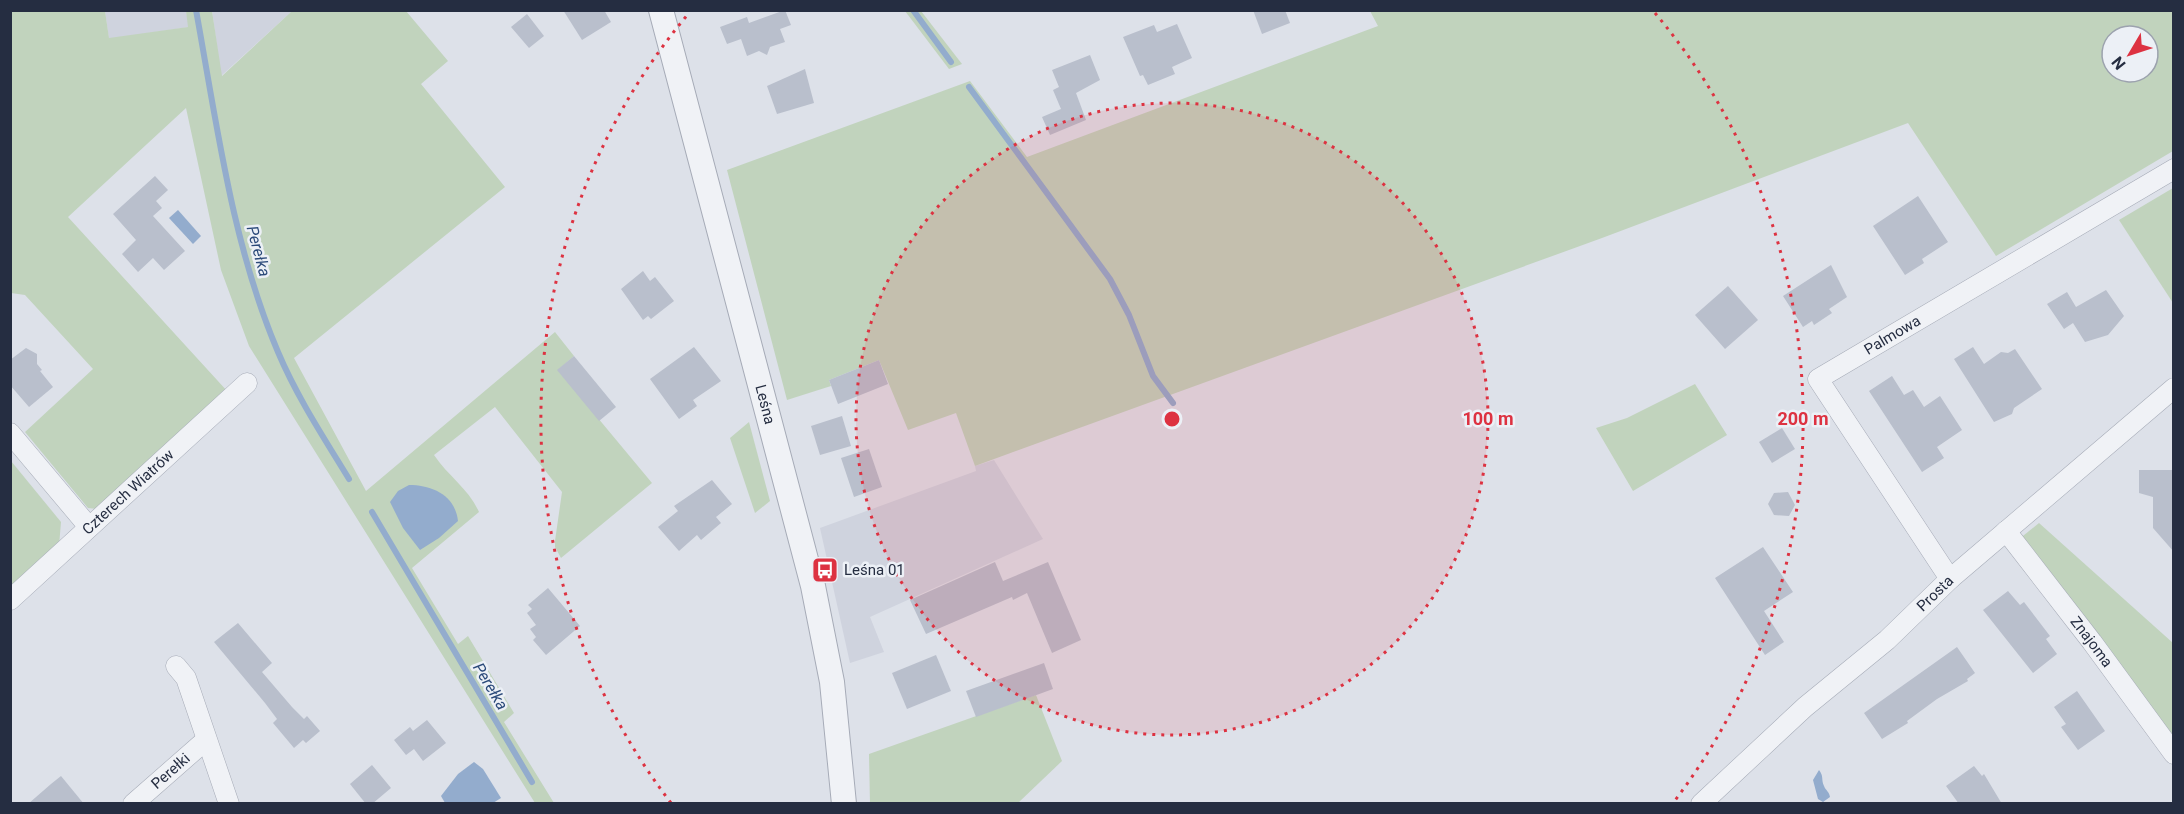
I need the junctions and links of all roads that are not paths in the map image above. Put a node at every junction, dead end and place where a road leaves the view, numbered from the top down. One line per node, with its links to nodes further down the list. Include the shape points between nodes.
1 (661, 10): 15 (street, Leśna, via 813,586 832,682)
2 (2174, 169): 8 (street, Palmowa, via 1818,379)
3 (247, 383): 6 (street, Czterech Wiatrów)
4 (2174, 388): 7 (street, Prosta)
5 (10, 433): 6 (street)
6 (89, 527): 9 (street, Czterech Wiatrów)
7 (2006, 531): 8 (street, Prosta); 12 (street, Znajoma)
8 (1950, 579): 16 (street, Prosta, via 1887,640 1805,707)
9 (10, 600)
10 (176, 666): 11 (street, via 186,678)
11 (206, 740): 13 (street, Perełki); 14 (street)
12 (2174, 754)
13 (133, 804)
14 (229, 804)
15 (844, 804)
16 (1701, 804)

